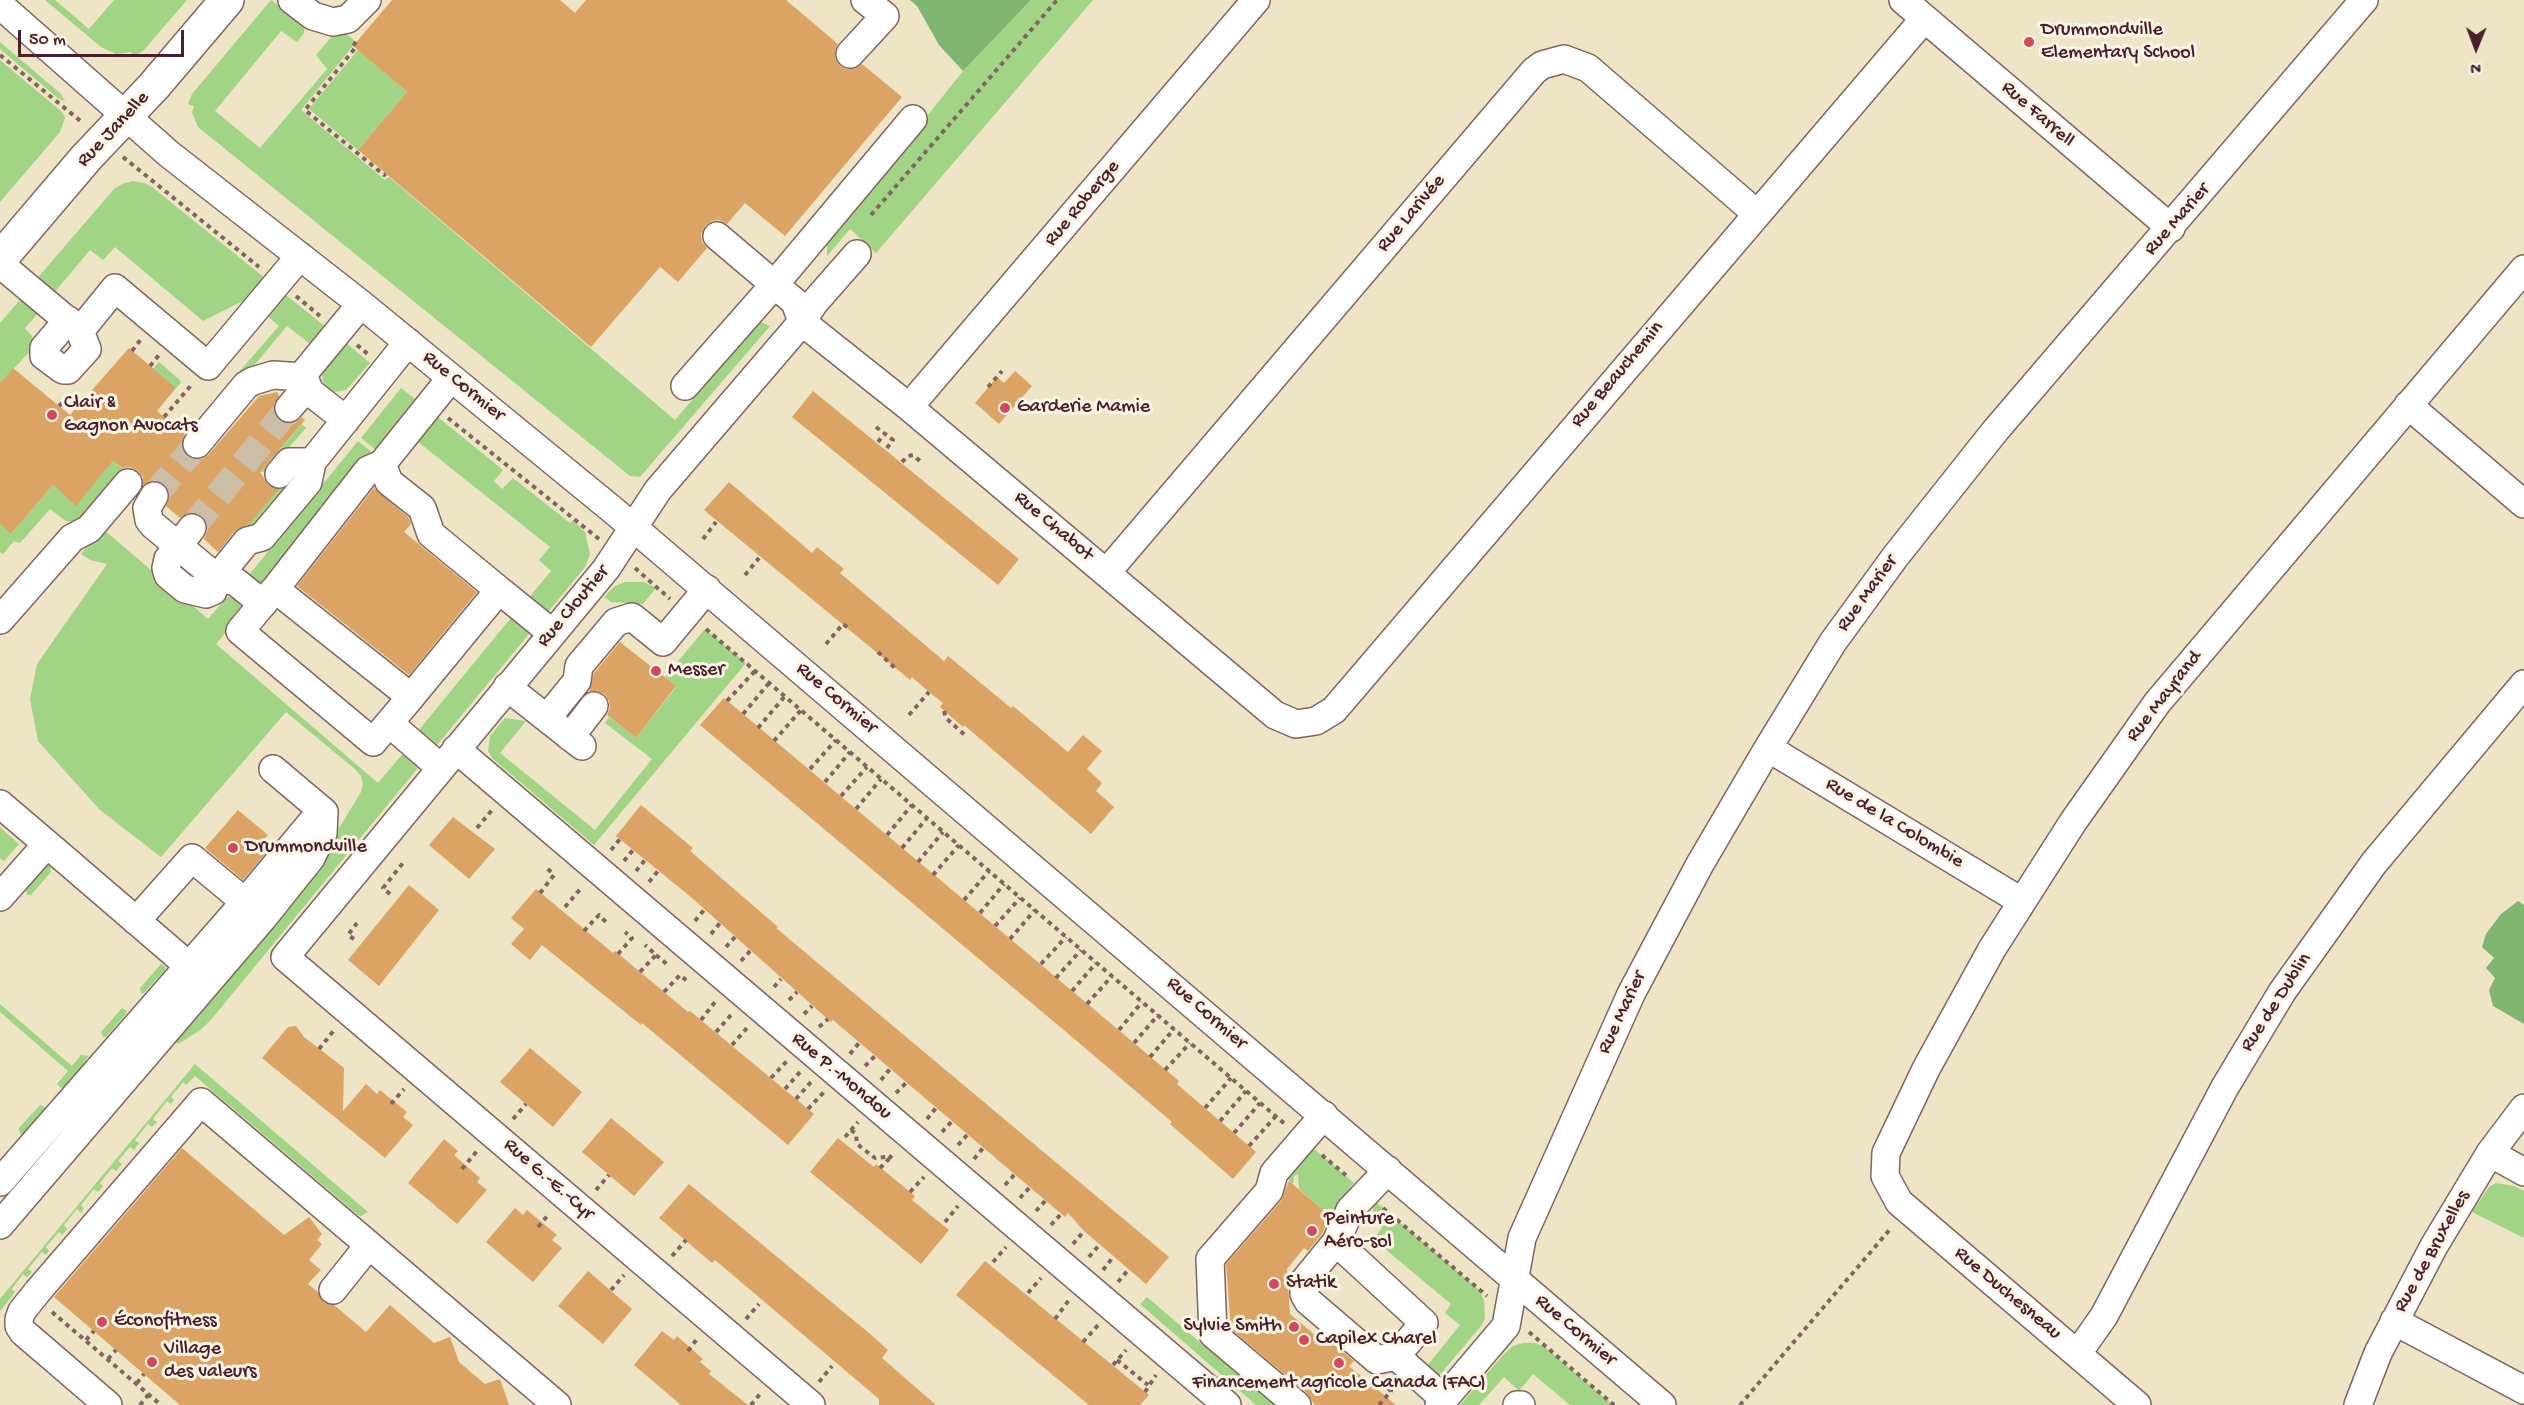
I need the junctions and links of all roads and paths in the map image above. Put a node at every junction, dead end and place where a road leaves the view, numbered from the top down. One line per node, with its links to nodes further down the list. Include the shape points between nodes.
1 (227, 0): 15 (main road, Rue Janelle)
2 (292, 0): 3 (street, via 313,16 333,22 348,19)
3 (368, 0)
4 (866, 0): 12 (street, via 885,16)
5 (1056, 0): 20 (path)
6 (1256, 0): 49 (street, Rue Roberge)
7 (1903, 0): 10 (street, Rue Farrell)
8 (2364, 0): 21 (street, Rue Marier)
9 (0, 5): 15 (street, Rue Cormier)
10 (1924, 18): 19 (street, Rue Beauchemin); 21 (street, Rue Farrell)
11 (364, 34): 18 (path, via 305,110)
12 (850, 54)
13 (0, 55): 14 (path)
14 (68, 109)
15 (126, 117): 24 (street, Rue Cormier); 25 (main road, Rue Janelle)
16 (913, 118): 29 (street)
17 (139, 171): 28 (path)
18 (386, 174)
19 (1756, 213): 73 (street, Rue Larivée, via 1588,68 1564,59 1542,65); 104 (street, Rue Beauchemin, via 1334,710)
20 (871, 215)
21 (2171, 228): 109 (street, Rue Marier, via 1995,431 1902,549 1833,642)
22 (717, 236): 29 (street)
23 (857, 254): 31 (street, Rue Cloutier)
24 (300, 256): 28 (street); 30 (street, Rue Cormier)
25 (0, 259)
26 (0, 264): 40 (street, via 74,326 116,288)
27 (2524, 269): 47 (street, Rue Mayrand)
28 (278, 282): 32 (path); 40 (street)
29 (774, 285): 31 (street, via 795,302); 44 (street)
30 (361, 304): 34 (street, Rue Cormier); 43 (street, via 305,372)
31 (802, 322): 49 (street, Rue Chabot); 68 (street, Rue Cloutier, via 658,490)
32 (329, 323)
33 (348, 338): 37 (path)
34 (408, 342): 42 (street, Rue Cormier); 53 (street)
35 (137, 344): 36 (path)
36 (132, 351)
37 (373, 358)
38 (156, 359): 39 (path)
39 (150, 366)
40 (208, 366): 51 (path)
41 (1002, 370): 45 (path)
42 (451, 378): 62 (street); 68 (street, Rue Cormier)
43 (306, 382): 50 (street); 53 (street); 57 (street, via 273,375 253,381)
44 (685, 386)
45 (988, 387)
46 (66, 399): 48 (path)
47 (2408, 405): 66 (street); 139 (street, Rue Mayrand, via 2157,703)
48 (59, 406)
49 (909, 407): 73 (street, Rue Chabot)
50 (289, 408)
51 (164, 417)
52 (447, 418): 69 (path, Rue Cormier)
53 (346, 420): 59 (street)
54 (876, 427): 55 (path)
55 (885, 433): 56 (path); 58 (path, via 893,440)
56 (878, 442)
57 (197, 444)
58 (886, 448)
59 (312, 462): 63 (street, via 289,462); 75 (street, via 308,482 262,537 261,552)
60 (902, 462): 61 (path, via 913,455)
61 (921, 462)
62 (382, 464): 77 (street, via 389,482 422,508 430,534); 79 (street, via 368,470)
63 (279, 474)
64 (128, 483): 81 (street, via 89,529 72,538)
65 (154, 495): 75 (street, via 147,508 149,520 185,536)
66 (2524, 504)
67 (716, 522): 70 (path)
68 (633, 527): 76 (street, Rue Cormier); 78 (street, Rue Cloutier)
69 (596, 537)
70 (703, 539)
71 (759, 558): 74 (path)
72 (639, 572): 80 (path, Rue Cormier)
73 (1107, 572): 104 (street, Rue Chabot, via 1275,715 1286,722)
74 (745, 575)
75 (227, 580): 79 (street)
76 (707, 589): 80 (street); 181 (street, Rue Cormier)
77 (499, 590): 84 (street); 95 (street)
78 (584, 596): 82 (street); 84 (street, Rue Cloutier)
79 (269, 597): 95 (street); 103 (street, via 240,631 373,742)
80 (687, 612): 82 (street, via 663,642 632,617); 187 (path, Rue Cormier)
81 (0, 620)
82 (616, 622): 86 (street)
83 (849, 629): 85 (path, via 843,624)
84 (551, 634): 86 (street, via 563,647); 92 (street, Rue Cloutier)
85 (826, 644)
86 (592, 651): 102 (street, via 579,666 577,681)
87 (878, 652): 88 (path)
88 (896, 668)
89 (755, 671): 96 (path)
90 (769, 682): 100 (path)
91 (2524, 684): 210 (street, Rue de Dublin, via 2374,863 2287,985 2225,1087 2103,1316)
92 (507, 687): 102 (street); 111 (street, Rue Cloutier)
93 (929, 692): 101 (path)
94 (785, 696): 105 (path)
95 (411, 697): 103 (street)
96 (727, 701)
97 (594, 706): 102 (street, via 576,742)
98 (801, 710): 108 (path)
99 (944, 711): 106 (path, via 946,718)
100 (743, 714)
101 (909, 715)
102 (547, 718)
103 (389, 723): 111 (street, Rue P.-Mondou)
104 (1307, 724)
105 (758, 728)
106 (965, 735)
107 (836, 740): 114 (path)
108 (774, 741)
109 (1767, 748): 139 (street, Rue de la Colombie); 201 (street, Rue Marier, via 1694,873 1631,994 1525,1232)
110 (850, 752): 116 (path)
111 (448, 759): 156 (street, Rue Cloutier); 186 (street, Rue P.-Mondou)
112 (867, 767): 117 (path)
113 (273, 769): 121 (street)
114 (810, 769)
115 (881, 779): 120 (path)
116 (825, 782)
117 (841, 796)
118 (0, 804): 125 (street)
119 (912, 805): 124 (path)
120 (856, 809)
121 (322, 810): 140 (street); 198 (street, via 323,833 311,858)
122 (927, 819): 127 (path)
123 (943, 832): 128 (path)
124 (887, 835)
125 (46, 844): 136 (street); 143 (street)
126 (959, 845): 132 (path)
127 (902, 848)
128 (918, 862)
129 (403, 863): 135 (path, via 383,888)
130 (547, 868): 134 (path, via 554,875)
131 (989, 871): 138 (path)
132 (933, 875)
133 (1005, 884): 142 (path)
134 (540, 892)
135 (390, 894)
136 (0, 897)
137 (1020, 898): 146 (path)
138 (964, 900)
139 (2021, 901): 194 (street, Rue Mayrand, via 1902,1116 1886,1153)
140 (245, 902): 143 (street, via 192,858); 159 (street)
141 (1035, 910): 151 (path)
142 (980, 913)
143 (136, 921): 159 (street)
144 (357, 922): 150 (path, via 348,934)
145 (608, 924): 147 (path, via 599,915)
146 (995, 926)
147 (584, 930)
148 (625, 932): 154 (path, via 632,938)
149 (1066, 937): 158 (path)
150 (354, 939)
151 (1011, 939)
152 (645, 945): 155 (path)
153 (1081, 950): 163 (path)
154 (618, 954)
155 (656, 955): 160 (path); 161 (path)
156 (285, 957): 224 (street, Rue G.-E.-Cyr)
157 (1096, 963): 165 (path)
158 (1041, 964)
159 (189, 966): 195 (street)
160 (669, 966)
161 (640, 972)
162 (1112, 976): 168 (path)
163 (1056, 978)
164 (687, 981): 166 (path, via 680,975)
165 (1072, 991)
166 (664, 992)
167 (1142, 1002): 171 (path)
168 (1087, 1004)
169 (1158, 1015): 173 (path)
170 (1174, 1029): 174 (path)
171 (1119, 1030)
172 (1190, 1042): 175 (path)
173 (1134, 1043)
174 (1150, 1057)
175 (1165, 1070)
176 (1231, 1078): 179 (path)
177 (1246, 1091): 183 (path)
178 (1260, 1103): 185 (path)
179 (1205, 1108)
180 (2524, 1108): 189 (street, Rue de Bruxelles)
181 (1324, 1115): 187 (street); 192 (street, Rue Cormier)
182 (1276, 1116): 188 (path)
183 (1220, 1121)
184 (851, 1130): 190 (path, via 856,1134 857,1144 875,1158)
185 (1234, 1133)
186 (909, 1135): 190 (path); 225 (street, Rue P.-Mondou)
187 (1303, 1139): 196 (path, Rue Cormier); 226 (street, via 1274,1173 1269,1191 1210,1259 1213,1334)
188 (1249, 1146)
189 (2490, 1153): 193 (street); 205 (street, Rue de Bruxelles)
190 (889, 1159): 191 (path)
191 (880, 1168)
192 (1388, 1170): 196 (street); 201 (street, Rue Cormier)
193 (2524, 1172)
194 (1885, 1176): 210 (street, Rue Duchesneau, via 1893,1194 1907,1209)
195 (0, 1182)
196 (1366, 1193): 199 (street, via 1350,1210); 203 (path, Rue Cormier)
197 (1897, 1222): 229 (path)
198 (0, 1225)
199 (1336, 1242): 211 (street, via 1424,1323); 211 (street, via 1306,1275 1303,1287 1308,1301 1377,1360)
200 (369, 1245): 202 (street); 220 (street, via 201,1102 38,1291 19,1319 23,1332); 223 (street)
201 (1514, 1279): 219 (street, Rue Marier, via 1506,1326); 228 (street, Rue Cormier)
202 (333, 1290)
203 (1488, 1298)
204 (44, 1305): 207 (path)
205 (2394, 1321): 217 (street); 231 (street, Rue de Bruxelles)
206 (94, 1331): 207 (path)
207 (86, 1341): 212 (path)
208 (1542, 1343): 227 (path, Rue Cormier)
209 (116, 1350): 212 (path)
210 (2078, 1353): 230 (street, Rue Duchesneau)
211 (1395, 1356): 219 (street)
212 (108, 1359): 215 (path)
213 (1117, 1360): 216 (path)
214 (144, 1374): 215 (path)
215 (137, 1383): 218 (path)
216 (1148, 1385)
217 (2524, 1390)
218 (149, 1394): 221 (path); 222 (path)
219 (1442, 1402)
220 (108, 1405)
221 (140, 1405)
222 (161, 1405)
223 (557, 1405)
224 (811, 1405)
225 (1227, 1405)
226 (1297, 1405)
227 (1614, 1405)
228 (1662, 1405)
229 (1740, 1405)
230 (2137, 1405)
231 (2358, 1405)

